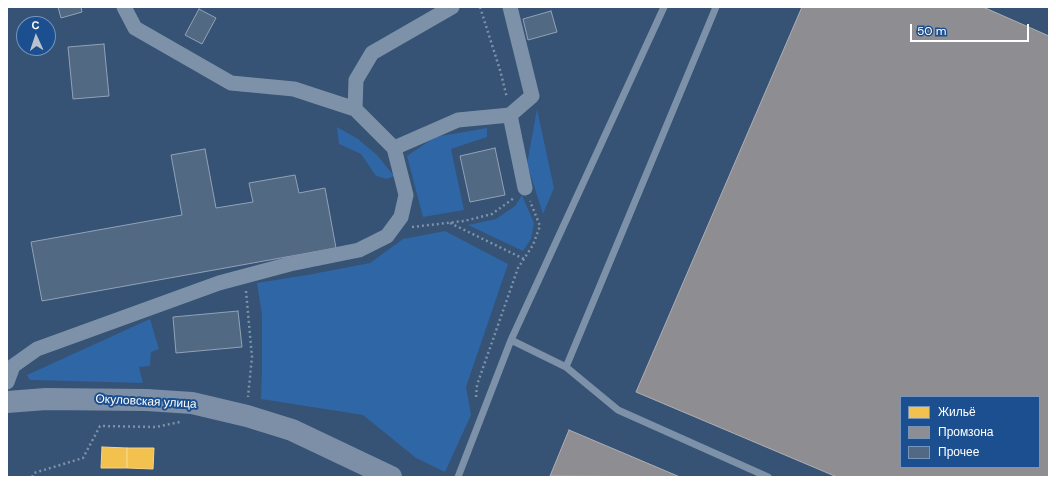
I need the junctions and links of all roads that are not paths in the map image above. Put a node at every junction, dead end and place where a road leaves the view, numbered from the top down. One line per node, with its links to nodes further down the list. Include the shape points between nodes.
1 (124, 7): 6 (street, via 135,28 230,83 294,89)
2 (452, 7): 6 (street, via 372,53 356,80)
3 (510, 7): 7 (street, via 532,96)
4 (664, 7): 10 (lane)
5 (716, 7): 11 (lane)
6 (355, 109): 8 (street)
7 (510, 115): 8 (street, via 458,120); 9 (street)
8 (394, 148): 12 (street, via 406,195 397,223 387,236 359,250 290,264 218,284 37,349 13,366)
9 (525, 188)
10 (511, 340): 11 (lane); 17 (lane)
11 (566, 367): 18 (lane, via 618,410)
12 (7, 382)
13 (7, 390): 14 (main road)
14 (46, 399): 15 (main road, Окуловская улица); 16 (main road, Окуловская улица, via 192,403 292,430)
15 (7, 402)
16 (391, 477)
17 (458, 477)
18 (768, 477)

